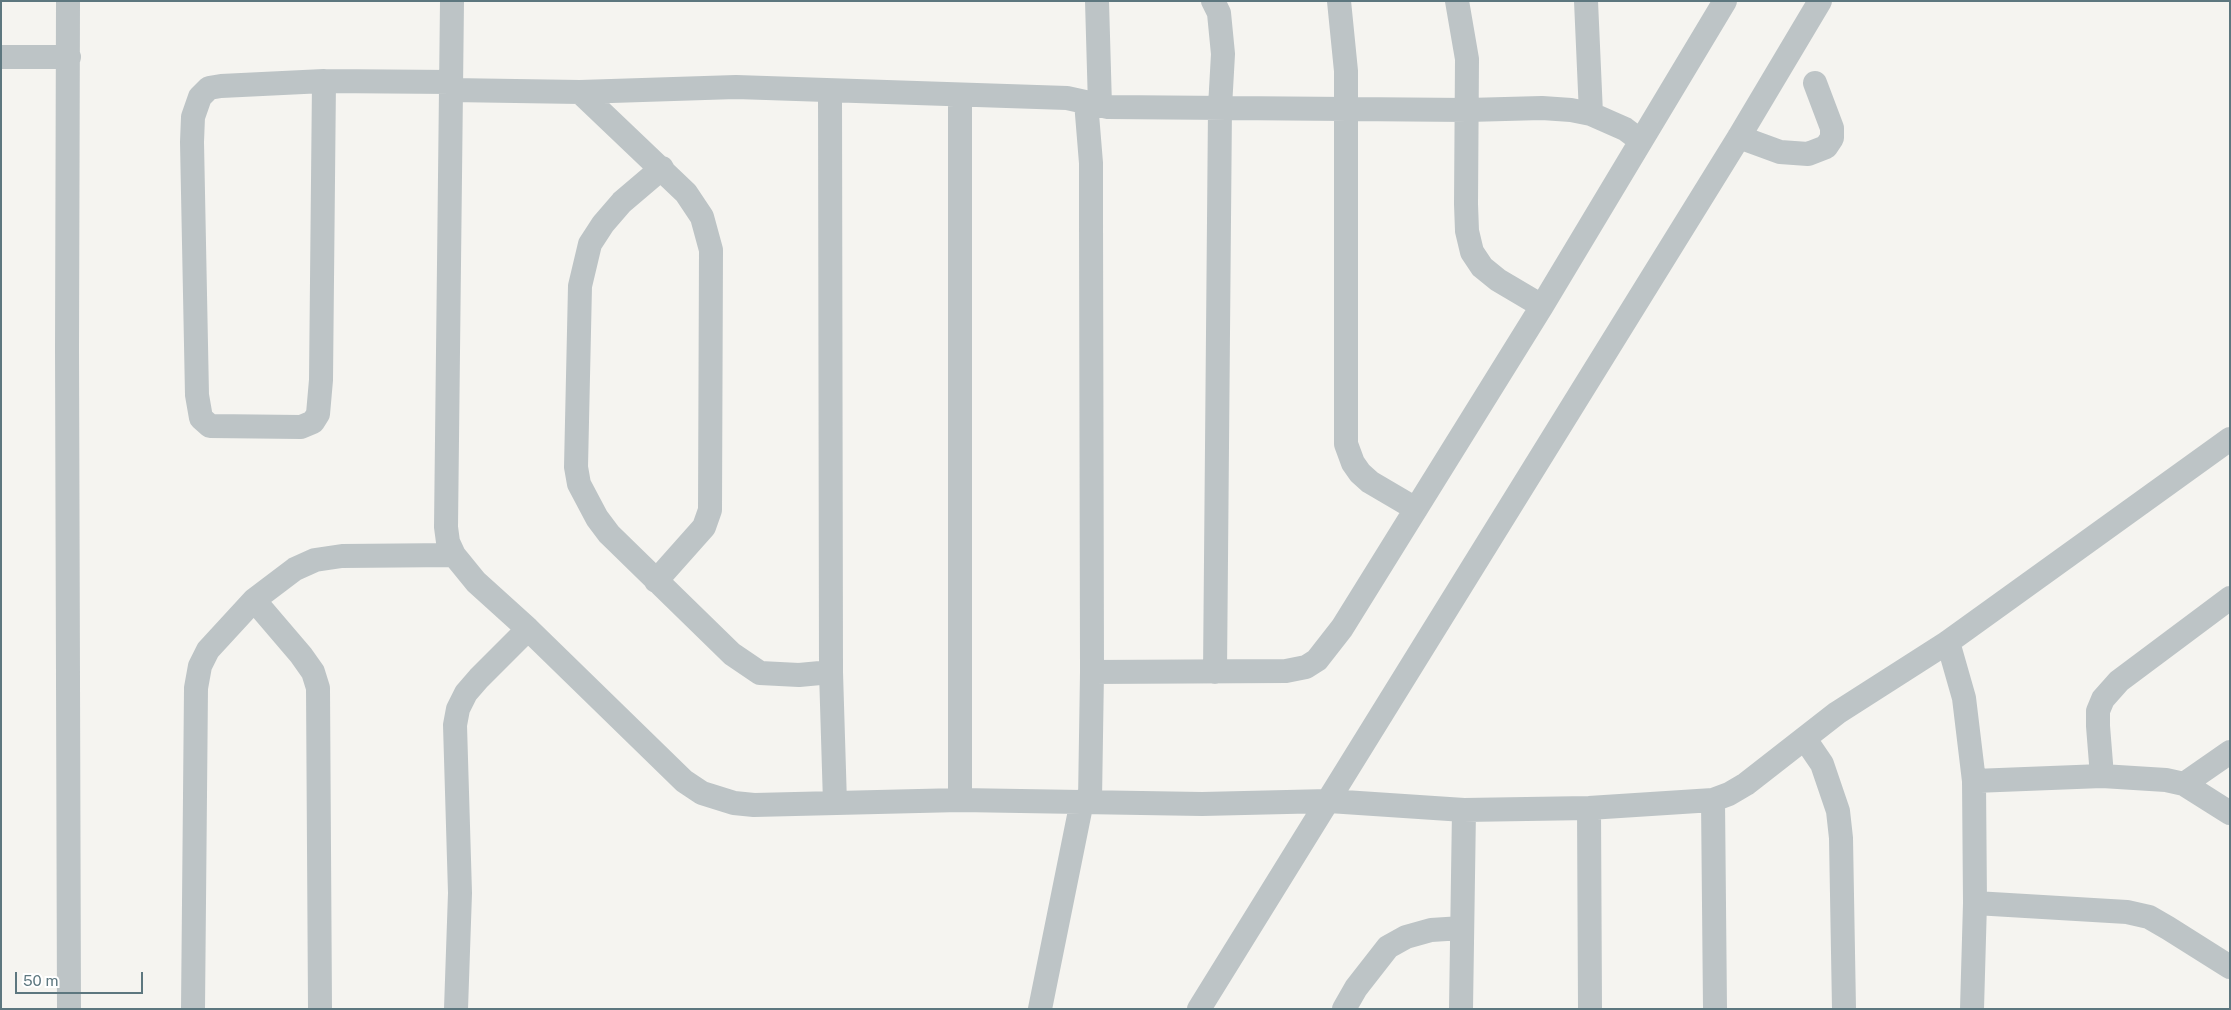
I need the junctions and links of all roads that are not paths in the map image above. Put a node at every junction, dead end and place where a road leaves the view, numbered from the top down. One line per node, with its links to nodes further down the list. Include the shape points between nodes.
1 (68, 1): 11 (street)
2 (452, 1): 14 (street)
3 (1097, 1): 18 (street)
4 (1213, 1): 19 (street, via 1222,31)
5 (1338, 1): 20 (street, via 1346,70)
6 (1457, 1): 21 (street, via 1467,59)
7 (1586, 1): 22 (street)
8 (1725, 1): 24 (street)
9 (1820, 1): 23 (street)
10 (1, 57): 11 (street)
11 (69, 57): 54 (street)
12 (324, 82): 12 (street, via 209,88 196,105 192,142 198,395 201,418 210,426 301,427 312,422 318,414); 14 (street)
13 (1815, 84): 23 (street, via 1832,128 1832,138 1826,147 1808,154 1780,152)
14 (451, 86): 16 (street); 29 (street, via 446,527)
15 (830, 91): 16 (street, via 728,87); 17 (street); 35 (street)
16 (580, 92): 25 (street)
17 (960, 96): 18 (street, via 1067,98); 43 (street)
18 (1093, 104): 19 (street); 36 (street)
19 (1220, 106): 20 (street); 37 (street)
20 (1345, 107): 21 (street); 28 (street, via 1346,444 1352,463 1370,482)
21 (1468, 110): 22 (street, via 1542,108); 26 (street, via 1466,204 1472,252 1482,268)
22 (1591, 114): 24 (street, via 1625,129)
23 (1739, 137): 44 (street)
24 (1641, 141): 26 (street)
25 (662, 168): 30 (street, via 686,192 702,217 711,250 712,497 704,527); 30 (street, via 622,202 590,244 580,286 576,467 579,484 597,518)
26 (1542, 306): 28 (street)
27 (2230, 439): 34 (street)
28 (1416, 509): 37 (street, via 1342,628 1317,660 1306,667 1286,671)
29 (454, 555): 32 (street, via 342,556 314,560 295,569); 33 (street, via 476,582)
30 (656, 581): 35 (street, via 732,654 760,672 799,675)
31 (2230, 598): 40 (street, via 2119,681 2103,699 2098,711)
32 (254, 600): 55 (street, via 208,650 200,666 196,688); 56 (street, via 301,655 313,672 318,688)
33 (528, 629): 47 (street, via 684,781 702,793 734,803 754,805); 57 (street, via 479,678 458,709 460,893)
34 (1948, 642): 38 (street, via 1837,713); 41 (street, via 1964,698)
35 (830, 672): 47 (street)
36 (1092, 672): 37 (street); 46 (street)
37 (1215, 672)
38 (1805, 739): 45 (street, via 1746,784); 64 (street, via 1822,764 1838,810)
39 (2230, 752): 42 (street)
40 (2102, 776): 41 (street); 42 (street)
41 (1974, 781): 51 (street)
42 (2184, 784): 50 (street)
43 (960, 800): 46 (street); 47 (street)
44 (1329, 800): 46 (street, via 1202,804); 49 (street); 59 (street)
45 (1713, 800): 48 (street); 63 (street)
46 (1086, 801): 58 (street)
47 (835, 803)
48 (1589, 808): 49 (street); 62 (street)
49 (1464, 810): 52 (street)
50 (2230, 813)
51 (1975, 903): 53 (street, via 2127,912 2149,917); 65 (street)
52 (1462, 928): 60 (street, via 1431,930 1406,937 1388,947); 61 (street)
53 (2230, 967)
54 (69, 1009)
55 (193, 1009)
56 (320, 1009)
57 (456, 1009)
58 (1040, 1009)
59 (1199, 1009)
60 (1344, 1009)
61 (1461, 1009)
62 (1590, 1009)
63 (1715, 1009)
64 (1844, 1009)
65 (1972, 1009)

